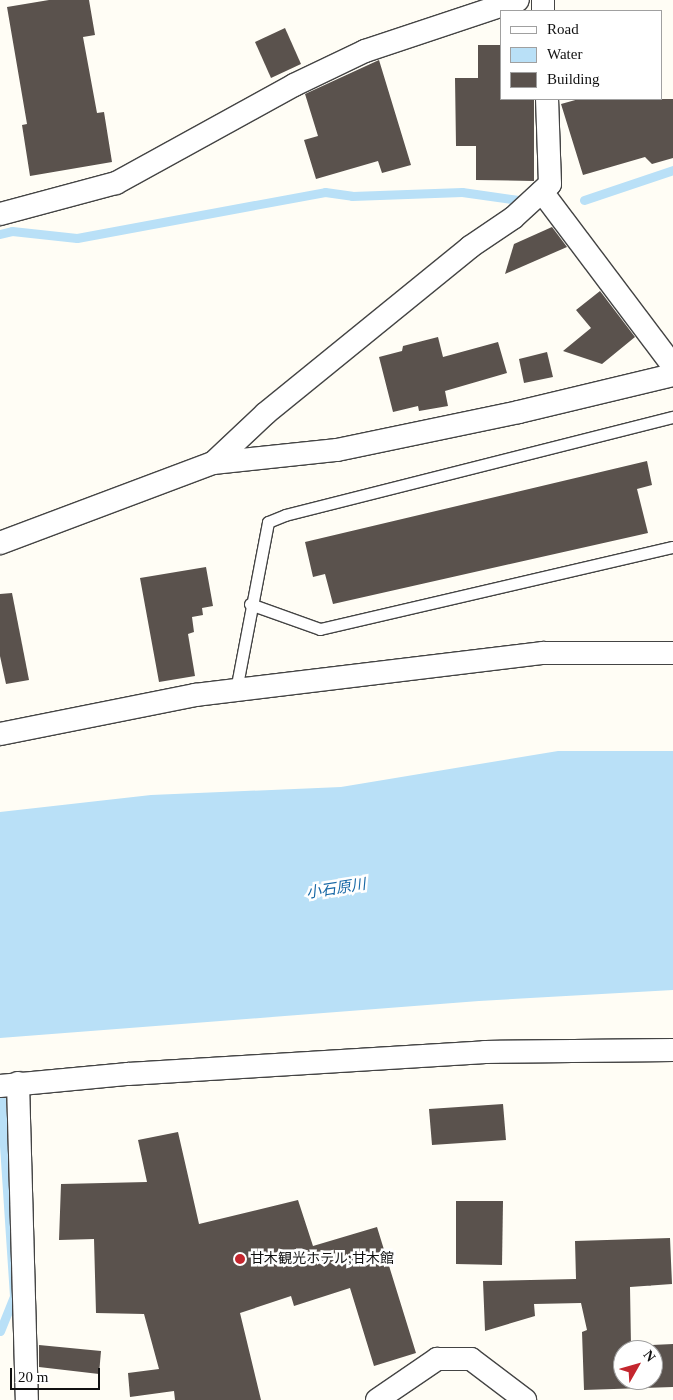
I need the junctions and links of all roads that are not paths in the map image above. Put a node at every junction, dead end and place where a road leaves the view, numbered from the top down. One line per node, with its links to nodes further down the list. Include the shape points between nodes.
1 (518, 0): 4 (street, via 365,51 294,85 116,183)
2 (546, 100): 3 (street, via 550,184)
3 (542, 192): 5 (street); 8 (street, via 266,413)
4 (0, 214)
5 (673, 366)
6 (673, 375): 8 (street, via 519,412 337,450)
7 (673, 417): 11 (lane, via 295,512 268,522)
8 (213, 463): 9 (street)
9 (0, 543)
10 (673, 547): 11 (lane, via 320,629)
11 (250, 604): 13 (lane)
12 (673, 653): 13 (street, via 543,654)
13 (236, 690): 14 (street, via 195,695)
14 (0, 734)
15 (673, 1050): 16 (street, via 485,1052)
16 (9, 1085): 17 (street)
17 (27, 1400)
18 (377, 1400): 19 (street, via 437,1359 471,1359)
19 (525, 1400)

